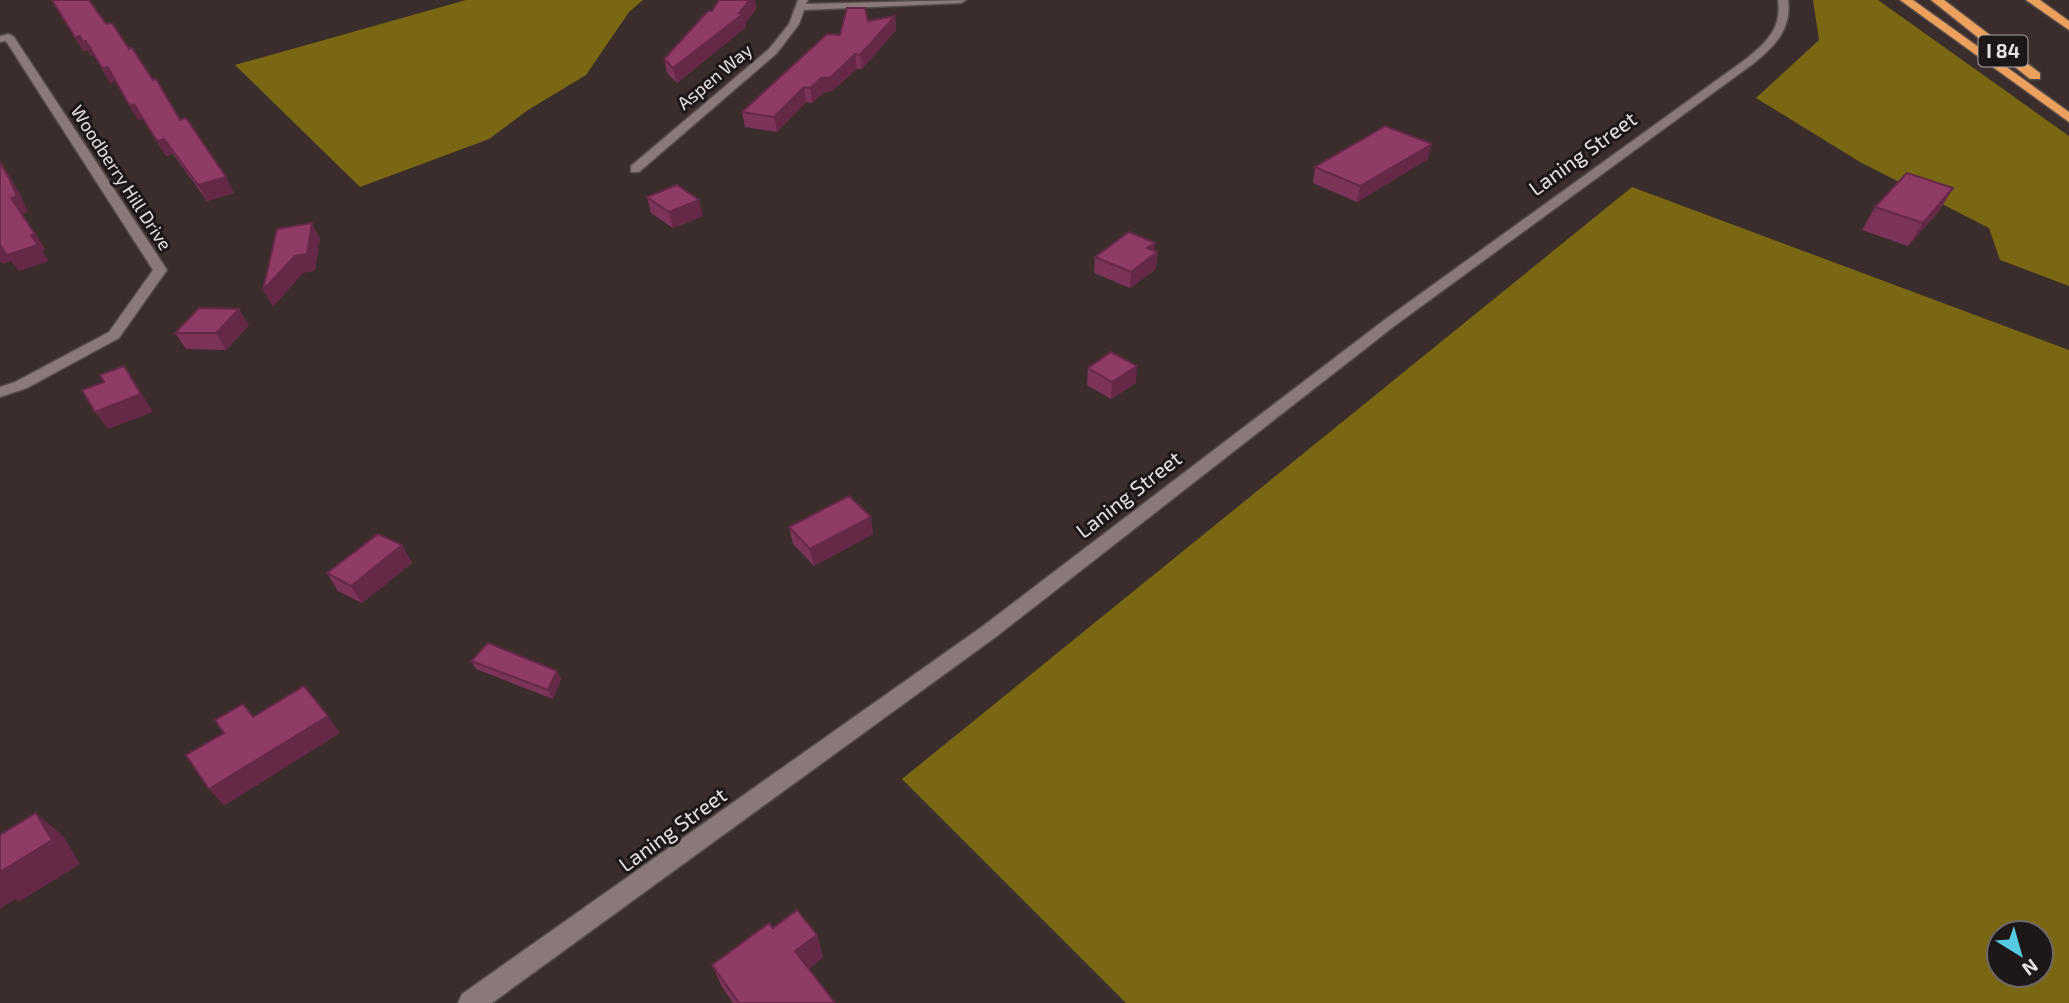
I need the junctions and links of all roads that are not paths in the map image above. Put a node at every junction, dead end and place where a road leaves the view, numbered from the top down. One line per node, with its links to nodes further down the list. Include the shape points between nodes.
1 (961, 0): 6 (street)
2 (1783, 0): 13 (street, Laning Street, via 1786,11 1778,36 1750,61 1392,321 990,631)
3 (1906, 0): 10 (highway)
4 (1937, 0): 9 (highway, I 84)
5 (2032, 0): 7 (highway, I 84)
6 (803, 3): 11 (street, Aspen Way, via 773,51)
7 (2069, 26)
8 (5, 34): 12 (street, Woodberry Hill Drive, via 160,270 114,335)
9 (2058, 93)
10 (2069, 118)
11 (635, 169)
12 (0, 392)
13 (479, 1001)

